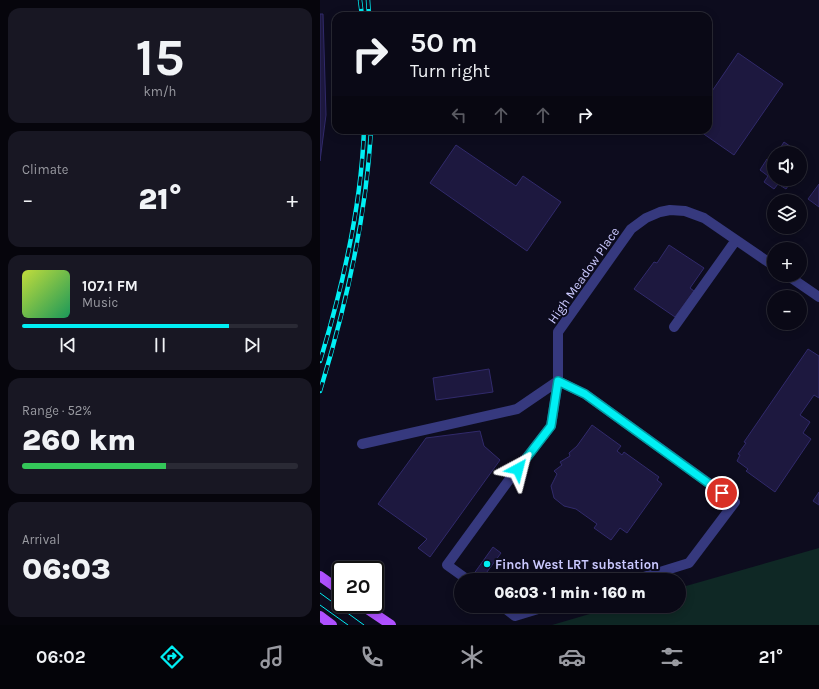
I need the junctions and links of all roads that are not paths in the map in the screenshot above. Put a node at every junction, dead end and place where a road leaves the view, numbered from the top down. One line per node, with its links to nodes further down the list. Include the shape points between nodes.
1 (736, 240): 2 (street, High Meadow Place); 5 (street); 6 (street, High Meadow Place, via 700,216 680,210 655,214 631,229 558,332)
2 (767, 261)
3 (797, 282): 4 (street)
4 (819, 297)
5 (674, 326)
6 (558, 381): 7 (street, via 517,409); 8 (street, High Meadow Place, via 551,426 448,565); 9 (street, via 585,394 735,502 688,563)
7 (362, 444)
8 (459, 573)
9 (656, 573)
10 (320, 576): 11 (main road)
11 (332, 585)
12 (373, 613): 17 (main road)
13 (511, 613): 14 (street, via 515,616)
14 (525, 613)
15 (320, 616): 16 (main road)
16 (332, 625)
17 (391, 625)

